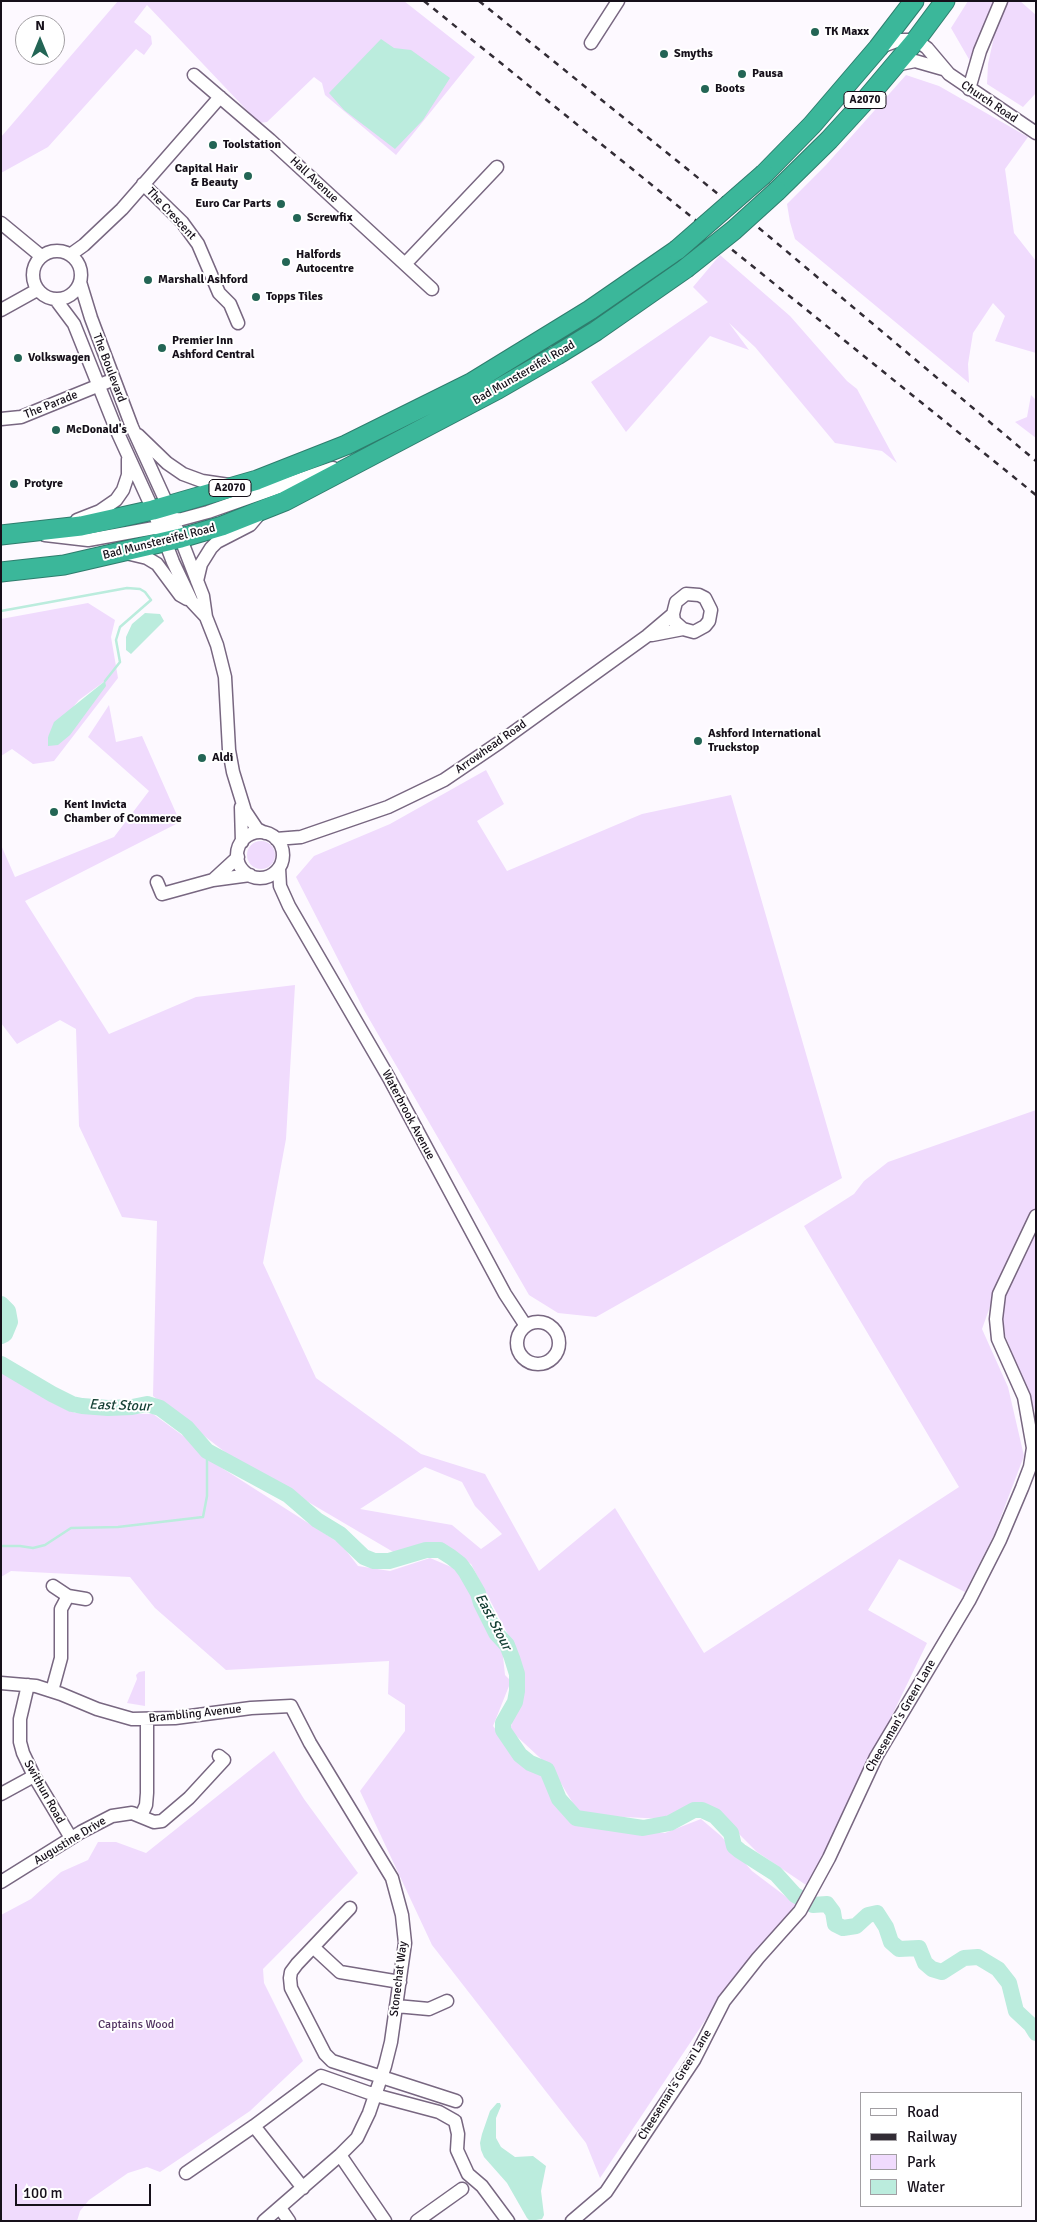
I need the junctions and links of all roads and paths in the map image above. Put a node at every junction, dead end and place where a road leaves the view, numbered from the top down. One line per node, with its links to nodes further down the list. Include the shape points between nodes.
1 (618, 1): 6 (street)
2 (914, 1): 7 (highway, Bad Munstereifel Road / A2070)
3 (944, 1): 5 (highway, Bad Munstereifel Road / A2070)
4 (1001, 1): 11 (street)
5 (916, 40): 7 (street, via 899,40); 8 (highway, Bad Munstereifel Road / A2070); 9 (street, Church Road, via 928,48)
6 (591, 42)
7 (878, 48): 32 (highway, Bad Munstereifel Road / A2070, bridge, via 812,125 764,174 677,250 590,310 471,383 346,446)
8 (895, 65): 9 (street, Church Road, via 915,61); 31 (highway, Bad Munstereifel Road / A2070, bridge, via 829,140 777,191 734,230 642,301 498,389)
9 (942, 69): 11 (street, Church Road)
10 (194, 75): 12 (street, Hall Avenue)
11 (968, 89): 13 (street, Church Road)
12 (220, 97): 15 (street); 19 (street, Hall Avenue)
13 (1036, 133)
14 (497, 166): 19 (street)
15 (143, 184): 17 (street, via 122,209); 25 (street, The Crescent, via 182,222 198,244 219,293 230,304)
16 (1, 223): 18 (street)
17 (70, 255): 18 (street, via 57,251); 20 (street, via 81,272)
18 (41, 256): 22 (street, via 32,272)
19 (405, 264): 21 (street, Hall Avenue)
20 (80, 282): 23 (street, via 71,295); 26 (street, The Boulevard)
21 (432, 289)
22 (37, 290): 23 (street); 24 (street)
23 (56, 300): 27 (street, The Boulevard, via 74,324)
24 (1, 310)
25 (238, 323)
26 (114, 379): 27 (street, The Parade); 29 (street, The Boulevard)
27 (99, 385): 28 (street, The Parade, via 21,417); 30 (street, The Boulevard)
28 (1, 419)
29 (132, 427): 32 (street, via 183,474 224,485); 34 (street, The Boulevard)
30 (128, 457): 34 (street, The Boulevard); 35 (street, via 128,475 116,500 100,511)
31 (358, 462): 33 (highway, Bad Munstereifel Road / A2070); 34 (street, via 329,469 208,512)
32 (242, 484): 34 (highway, Bad Munstereifel Road / A2070)
33 (263, 510): 38 (highway, Bad Munstereifel Road / A2070, via 222,526); 41 (street, via 250,525 211,548 200,564)
34 (164, 512): 35 (highway, Bad Munstereifel Road / A2070); 38 (street); 38 (street)
35 (49, 530): 36 (highway, Bad Munstereifel Road / A2070)
36 (30, 532): 37 (highway, Bad Munstereifel Road / A2070); 38 (street, via 88,540)
37 (1, 536)
38 (168, 536): 39 (highway, Bad Munstereifel Road / A2070); 41 (street); 42 (street)
39 (115, 553): 40 (highway, Bad Munstereifel Road / A2070, via 64,565); 42 (street, via 147,558 162,569 180,595)
40 (1, 572)
41 (197, 581): 44 (street)
42 (192, 602): 44 (street)
43 (673, 614): 45 (street, via 674,621); 45 (street, via 676,602 686,594 699,595 709,604 711,616 705,626 694,632); 46 (street, Arrowhead Road)
44 (206, 617): 47 (street, via 225,677 229,750)
45 (683, 629): 46 (street, Arrowhead Road)
46 (647, 636): 48 (street, Arrowhead Road, via 444,780 388,808)
47 (239, 795): 49 (street, via 252,823); 50 (street)
48 (319, 832): 49 (street, Arrowhead Road, via 301,837); 52 (street, Arrowhead Road, via 294,845)
49 (271, 836): 50 (street, via 250,835); 52 (street, via 281,847)
50 (242, 842): 51 (street)
51 (238, 857): 53 (street, via 242,868); 54 (street)
52 (281, 862): 53 (street, via 271,876); 56 (street, Waterbrook Avenue, via 280,886)
53 (255, 877): 54 (street); 56 (street, Waterbrook Avenue, via 268,884)
54 (213, 880): 55 (street, via 162,894)
55 (157, 882)
56 (289, 906): 58 (street, Waterbrook Avenue, via 389,1078 505,1294)
57 (1036, 1216): 92 (street, Cheeseman's Green Lane, via 999,1294 996,1319 998,1339 1024,1397 1033,1448 1030,1467 1000,1540 969,1602 876,1756 800,1911 724,2001 694,2060 606,2192)
58 (526, 1326)
59 (53, 1586): 60 (street)
60 (68, 1596): 61 (street); 64 (street, via 61,1609 61,1658)
61 (86, 1599)
62 (1, 1683): 63 (street, Brambling Avenue)
63 (28, 1685): 64 (street, Brambling Avenue); 68 (street, Swithun Road, via 20,1719 20,1742)
64 (52, 1691): 66 (street, Brambling Avenue, via 97,1710)
65 (274, 1706): 66 (street, Brambling Avenue); 75 (street, Stonechat Way, via 291,1706 392,1878 404,1924)
66 (147, 1720): 70 (street, via 147,1794)
67 (219, 1756): 70 (street, Augustine Drive, via 224,1760 168,1817 158,1822)
68 (34, 1776): 69 (street); 71 (street, Swithun Road)
69 (1, 1794)
70 (142, 1816): 71 (street, Augustine Drive, via 120,1814)
71 (71, 1838): 72 (street, Augustine Drive)
72 (1, 1882)
73 (350, 1908): 74 (street)
74 (313, 1947): 75 (street, via 340,1972); 78 (street, via 292,1972 291,1988 299,2004 329,2059)
75 (400, 1982): 77 (street, Stonechat Way)
76 (447, 2001): 77 (street, via 429,2009)
77 (396, 2006): 78 (street, Stonechat Way)
78 (381, 2077): 79 (street, Stonechat Way); 80 (street)
79 (375, 2095): 81 (street, via 321,2076); 82 (street, Stonechat Way, via 357,2138); 84 (street, via 439,2112 455,2120 457,2150 468,2174)
80 (456, 2101)
81 (254, 2126): 83 (street); 85 (street)
82 (340, 2155): 85 (street, Stonechat Way); 89 (street)
83 (186, 2173)
84 (468, 2185): 90 (street); 91 (street, via 482,2186)
85 (303, 2188): 86 (street, Stonechat Way)
86 (280, 2208): 87 (street, Stonechat Way); 88 (street)
87 (264, 2221)
88 (290, 2221)
89 (385, 2221)
90 (417, 2221)
91 (508, 2221)
92 (572, 2221)

